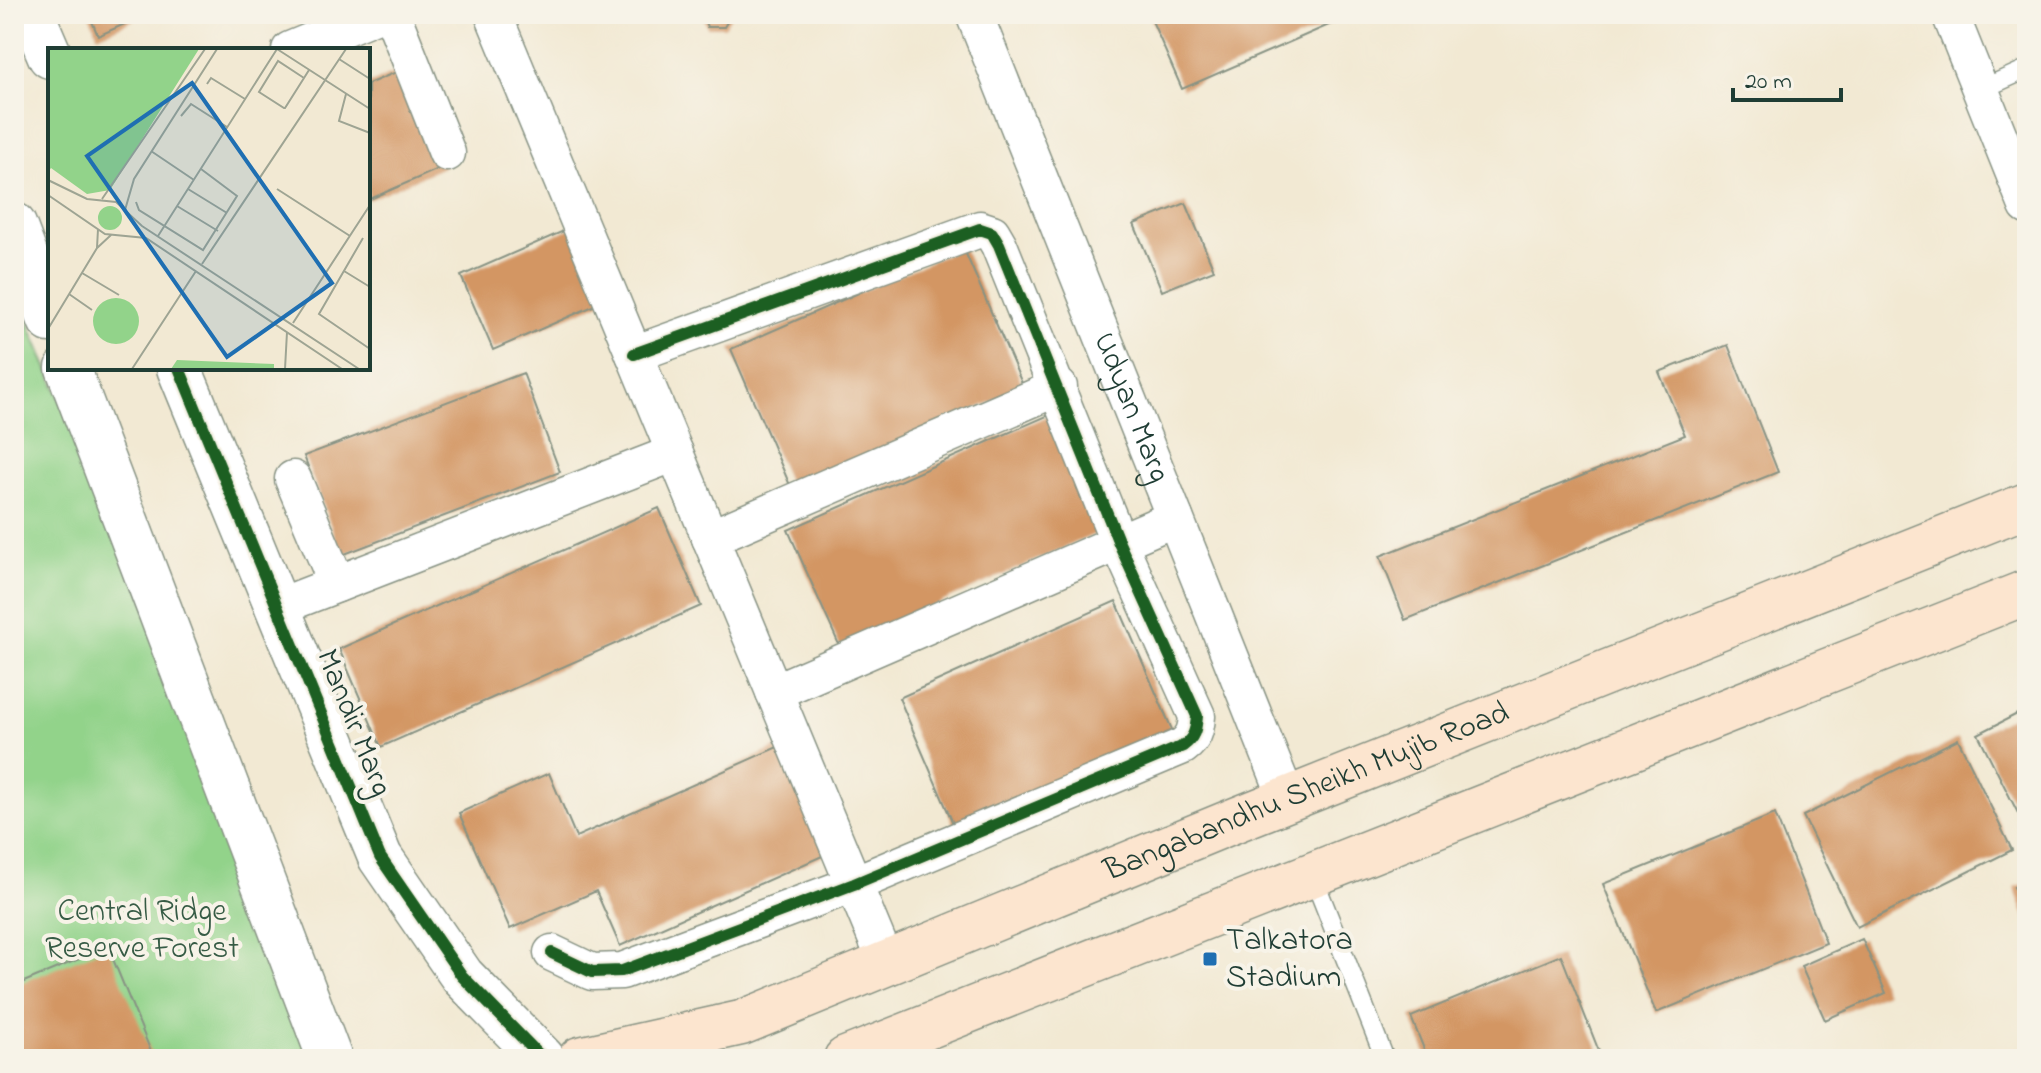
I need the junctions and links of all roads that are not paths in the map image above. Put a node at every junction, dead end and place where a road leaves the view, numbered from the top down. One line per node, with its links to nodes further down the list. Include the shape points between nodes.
1 (32, 14): 8 (street)
2 (377, 14): 7 (street)
3 (392, 14): 11 (street)
4 (493, 14): 15 (street)
5 (974, 14): 22 (street, Udyan Marg)
6 (1950, 14): 10 (street)
7 (295, 48)
8 (48, 51)
9 (2027, 69): 10 (lane)
10 (1980, 90): 12 (street)
11 (447, 153)
12 (2027, 206)
13 (14, 225): 14 (street)
14 (48, 315)
15 (634, 354): 18 (street, via 980,229 992,233 999,245); 19 (street)
16 (69, 370): 34 (street)
17 (180, 370): 27 (street, Mandir Marg)
18 (1059, 387): 23 (street); 24 (street)
19 (675, 453): 23 (street); 25 (street)
20 (293, 479): 25 (street)
21 (2027, 505): 29 (main road, Bangabandhu Sheikh Mujib Road)
22 (1175, 518): 24 (street); 29 (street, Udyan Marg)
23 (710, 538): 28 (street)
24 (1119, 543): 28 (street); 31 (street, via 1197,716 1193,739)
25 (337, 584): 27 (street)
26 (2027, 592): 30 (main road)
27 (278, 607): 35 (street, Mandir Marg, via 380,857 462,976)
28 (774, 692): 31 (street)
29 (1288, 801): 33 (main road, Bangabandhu Sheikh Mujib Road)
30 (1312, 874): 37 (main road); 38 (lane)
31 (854, 884): 32 (street, via 622,971 592,972); 33 (street)
32 (552, 953)
33 (886, 962): 36 (main road, Bangabandhu Sheikh Mujib Road, via 741,1023)
34 (330, 1059)
35 (543, 1059)
36 (580, 1059)
37 (847, 1059)
38 (1385, 1059)

